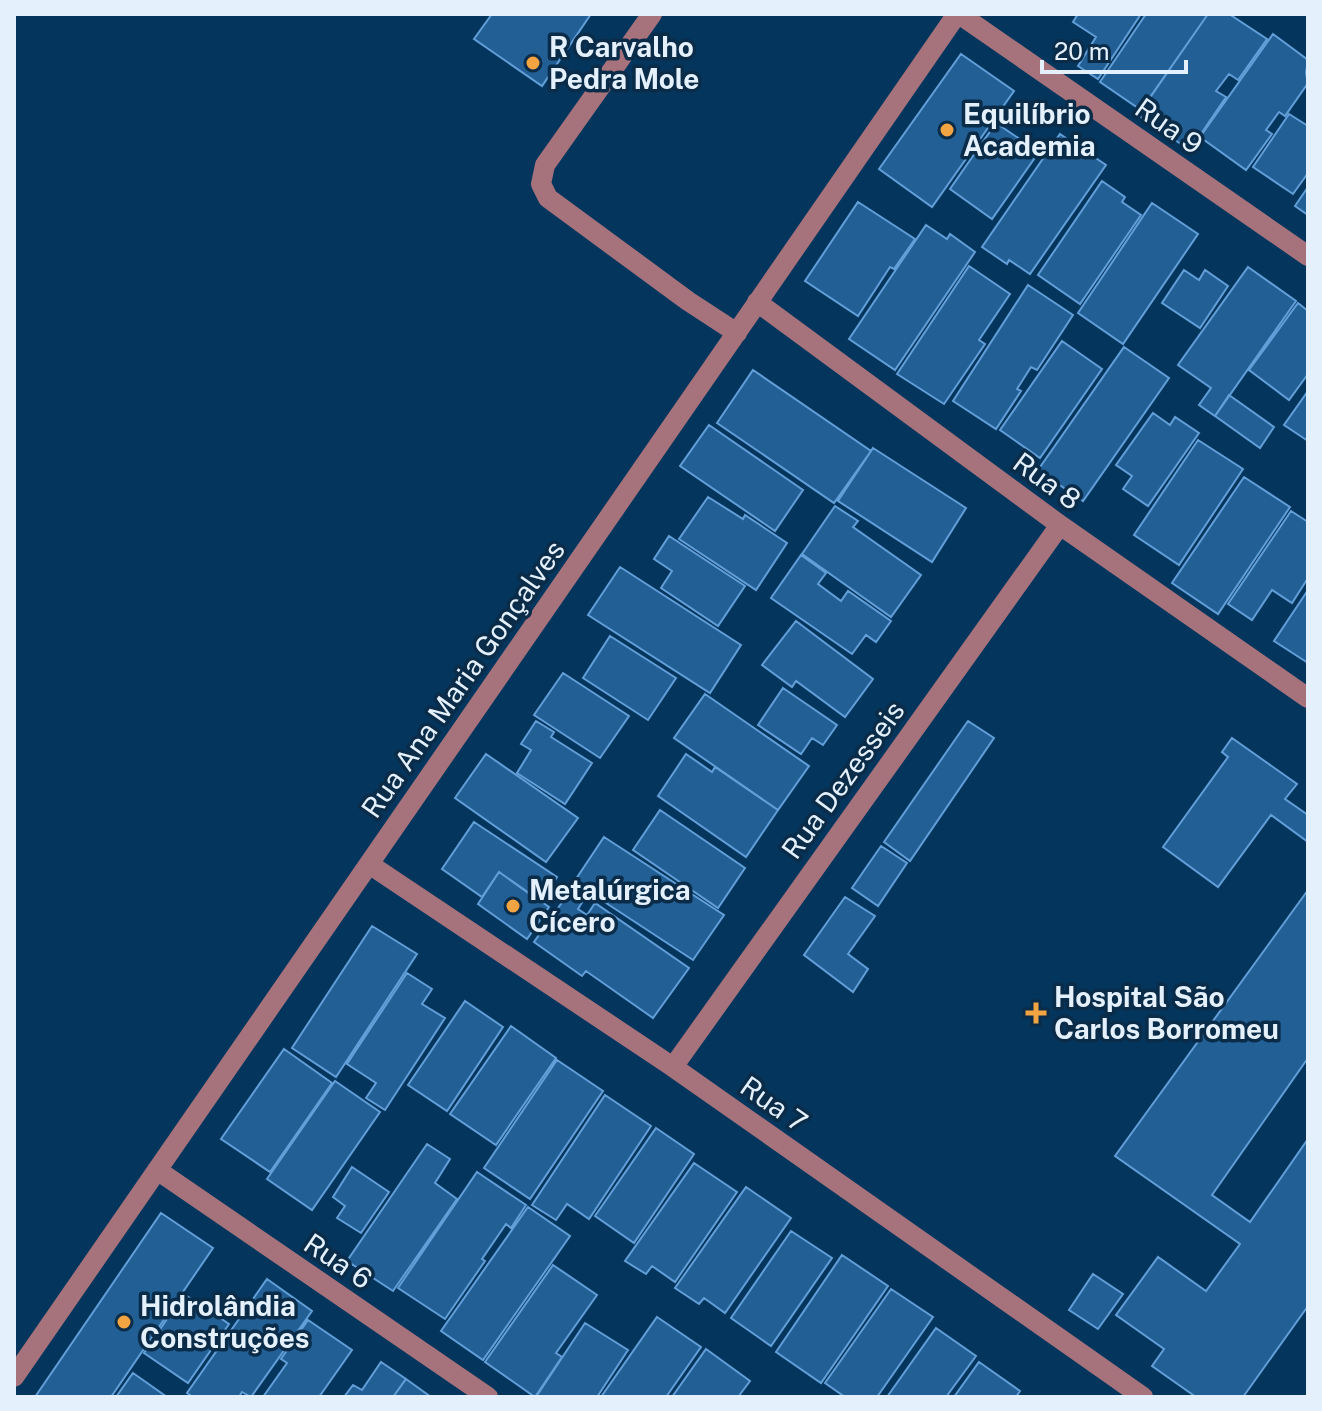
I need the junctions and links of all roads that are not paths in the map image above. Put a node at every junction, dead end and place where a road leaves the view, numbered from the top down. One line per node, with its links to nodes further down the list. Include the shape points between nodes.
1 (652, 14): 5 (street, via 545,165 541,184 548,198)
2 (958, 14): 3 (street, Rua 9); 4 (street, Rua Ana Maria Gonçalves)
3 (1308, 256)
4 (757, 302): 5 (street, Rua Ana Maria Gonçalves); 6 (street, Rua 8)
5 (737, 333): 8 (street, Rua Ana Maria Gonçalves)
6 (1060, 525): 7 (street, Rua 8); 9 (street, Rua Dezesseis)
7 (1308, 698)
8 (369, 864): 9 (street, Rua 7); 10 (street, Rua Ana Maria Gonçalves)
9 (673, 1067): 13 (street, Rua 7)
10 (157, 1170): 11 (street, Rua Ana Maria Gonçalves); 12 (street, Rua 6)
11 (14, 1377)
12 (488, 1397)
13 (1143, 1397)

